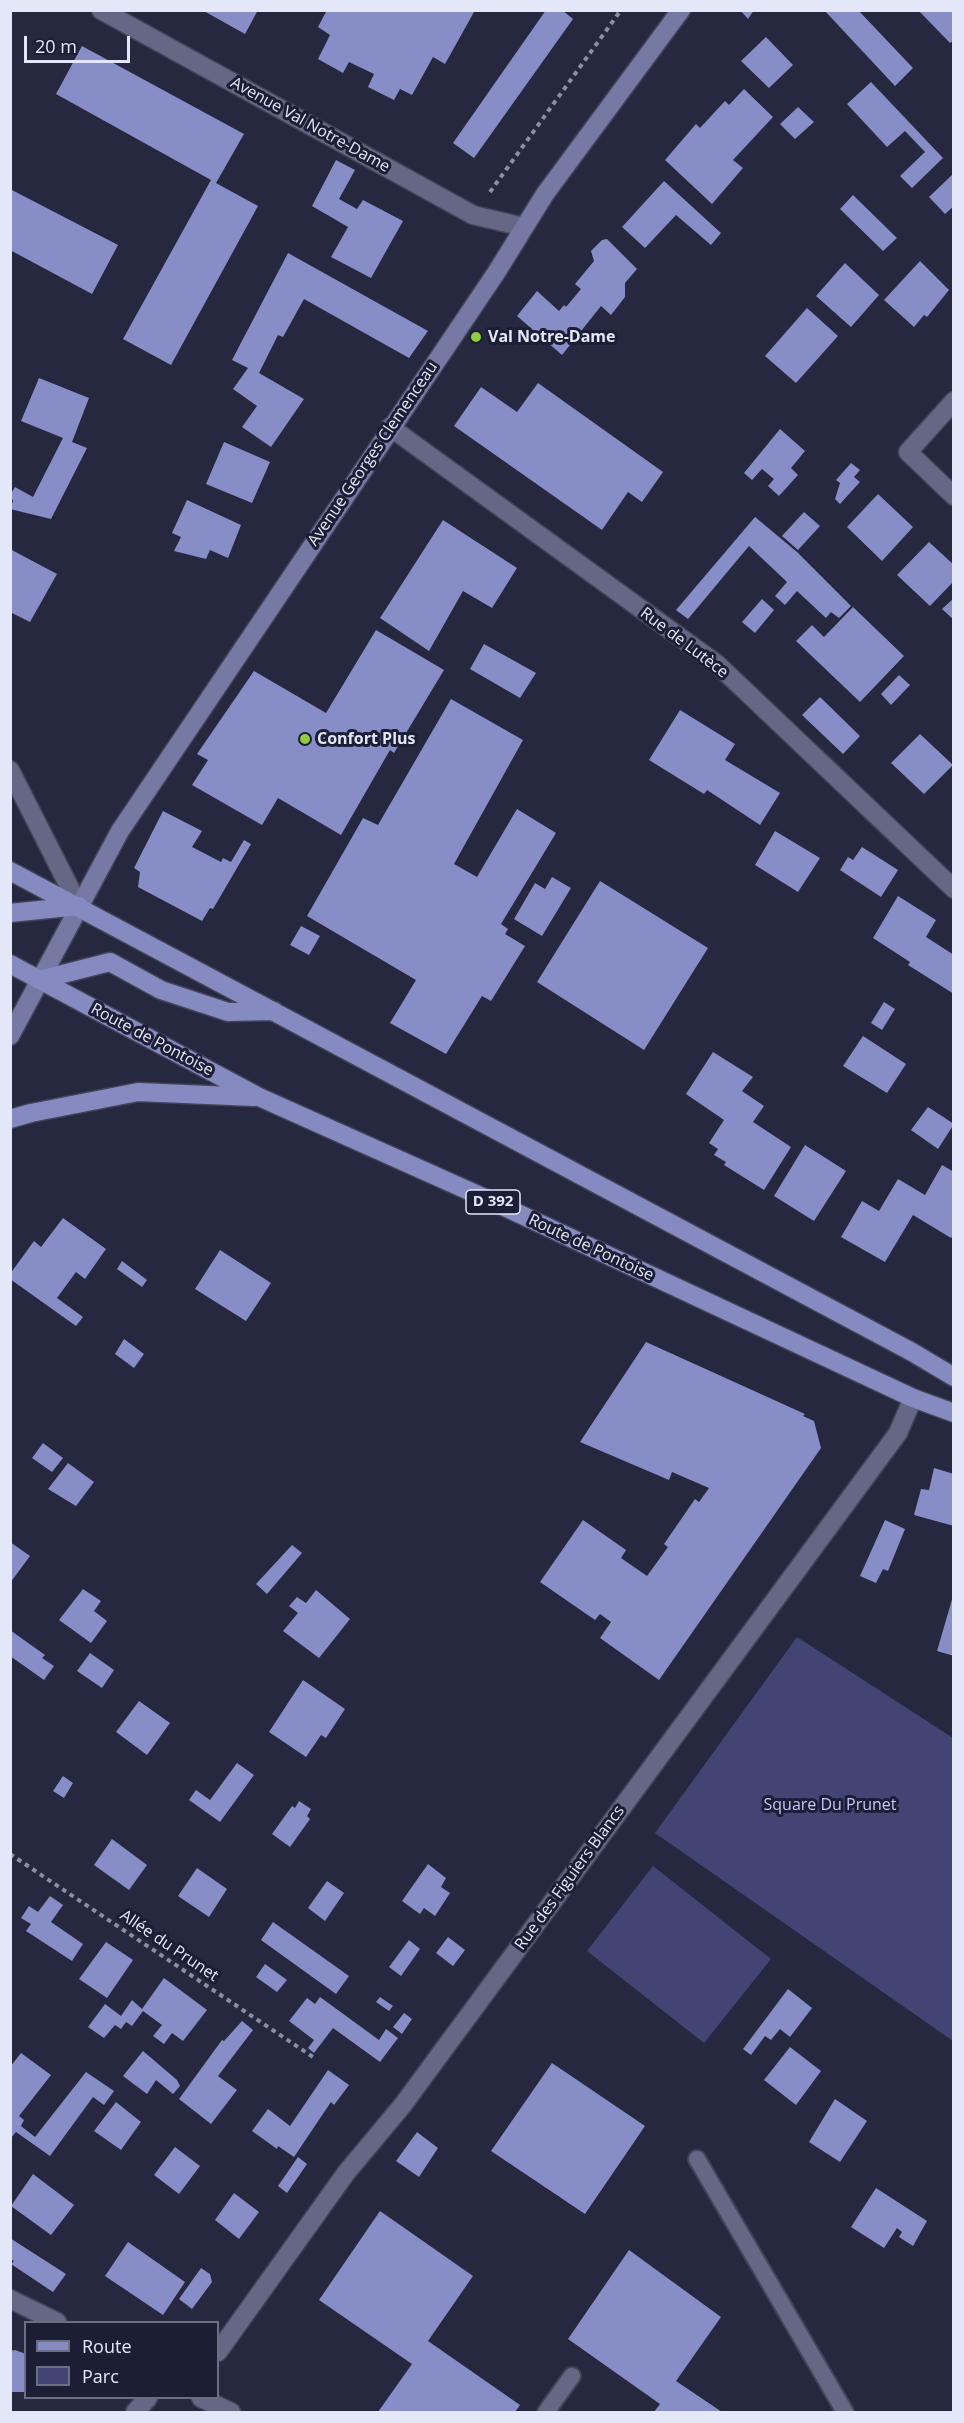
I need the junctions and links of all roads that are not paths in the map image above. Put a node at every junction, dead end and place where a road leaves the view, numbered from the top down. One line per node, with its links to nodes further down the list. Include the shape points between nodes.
1 (100, 10): 3 (street, Avenue Val Notre-Dame, via 473,215)
2 (681, 10): 3 (main road, Avenue Georges Clemenceau, via 544,194)
3 (524, 227): 5 (main road, Avenue Georges Clemenceau)
4 (954, 401): 6 (street, via 908,452)
5 (390, 427): 9 (street, Rue de Lutèce, via 717,664); 10 (main road, Avenue Georges Clemenceau, via 120,831)
6 (954, 496)
7 (10, 770): 10 (street)
8 (10, 871): 10 (main road)
9 (954, 889)
10 (79, 906): 11 (main road); 13 (main road, Avenue Georges Clemenceau); 14 (main road)
11 (10, 913)
12 (10, 964): 13 (main road, D 392)
13 (39, 980): 14 (main road, via 110,962 161,990 228,1012); 15 (main road, Avenue Georges Clemenceau); 16 (main road, Route de Pontoise / D 392)
14 (276, 1011): 18 (main road)
15 (10, 1036)
16 (259, 1097): 17 (main road, via 138,1092); 19 (main road, Route de Pontoise / D 392)
17 (10, 1119)
18 (954, 1377)
19 (913, 1398): 20 (main road, Route de Pontoise / D 392); 24 (street, Rue des Figuiers Blancs, via 898,1433 402,2106 346,2173)
20 (954, 1413)
21 (697, 2159): 31 (lane)
22 (10, 2299): 23 (street)
23 (55, 2321)
24 (219, 2351)
25 (572, 2376): 30 (lane)
26 (146, 2399): 28 (street)
27 (205, 2399): 29 (street)
28 (135, 2412)
29 (231, 2412)
30 (546, 2412)
31 (845, 2412)

